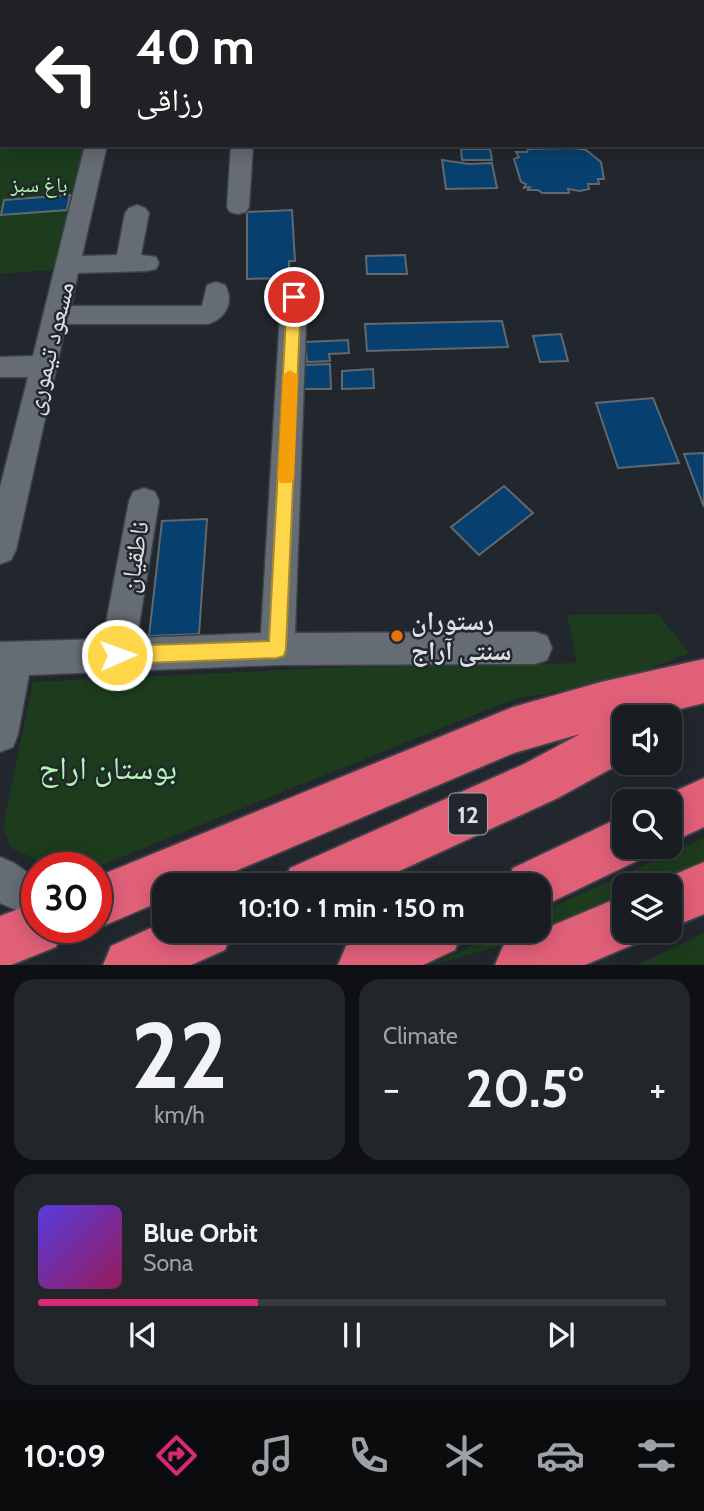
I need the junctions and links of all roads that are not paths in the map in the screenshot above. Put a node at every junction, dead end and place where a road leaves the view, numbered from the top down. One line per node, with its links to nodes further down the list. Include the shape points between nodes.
1 (96, 147): 5 (street, مسعود تیموری)
2 (242, 147): 3 (street)
3 (239, 207)
4 (137, 214): 5 (street, via 137,262)
5 (69, 265): 8 (street, مسعود تیموری)
6 (216, 291): 8 (street, via 214,312 208,315)
7 (294, 297): 15 (street)
8 (57, 315): 9 (street, مسعود تیموری)
9 (45, 366): 10 (street); 11 (street, مسعود تیموری)
10 (0, 367)
11 (10, 466): 13 (street, مسعود تیموری)
12 (144, 501): 16 (street, ناطقیان)
13 (0, 550)
14 (535, 648): 15 (street)
15 (277, 649): 16 (street)
16 (117, 655): 17 (street)
17 (8, 658): 21 (street)
18 (704, 681): 31 (highway, via 513,730)
19 (704, 690): 20 (highway)
20 (678, 705)
21 (0, 734)
22 (612, 742): 26 (highway, 12, via 541,781)
23 (704, 802): 24 (highway)
24 (682, 812)
25 (612, 846): 27 (highway)
26 (337, 873)
27 (551, 876)
28 (0, 877): 30 (street)
29 (704, 887): 32 (highway)
30 (21, 893)
31 (112, 896)
32 (682, 897)
33 (612, 927): 40 (highway)
34 (21, 934): 35 (highway)
35 (0, 943)
36 (179, 943): 38 (highway)
37 (411, 943): 39 (highway)
38 (130, 965)
39 (365, 965)
40 (522, 965)

